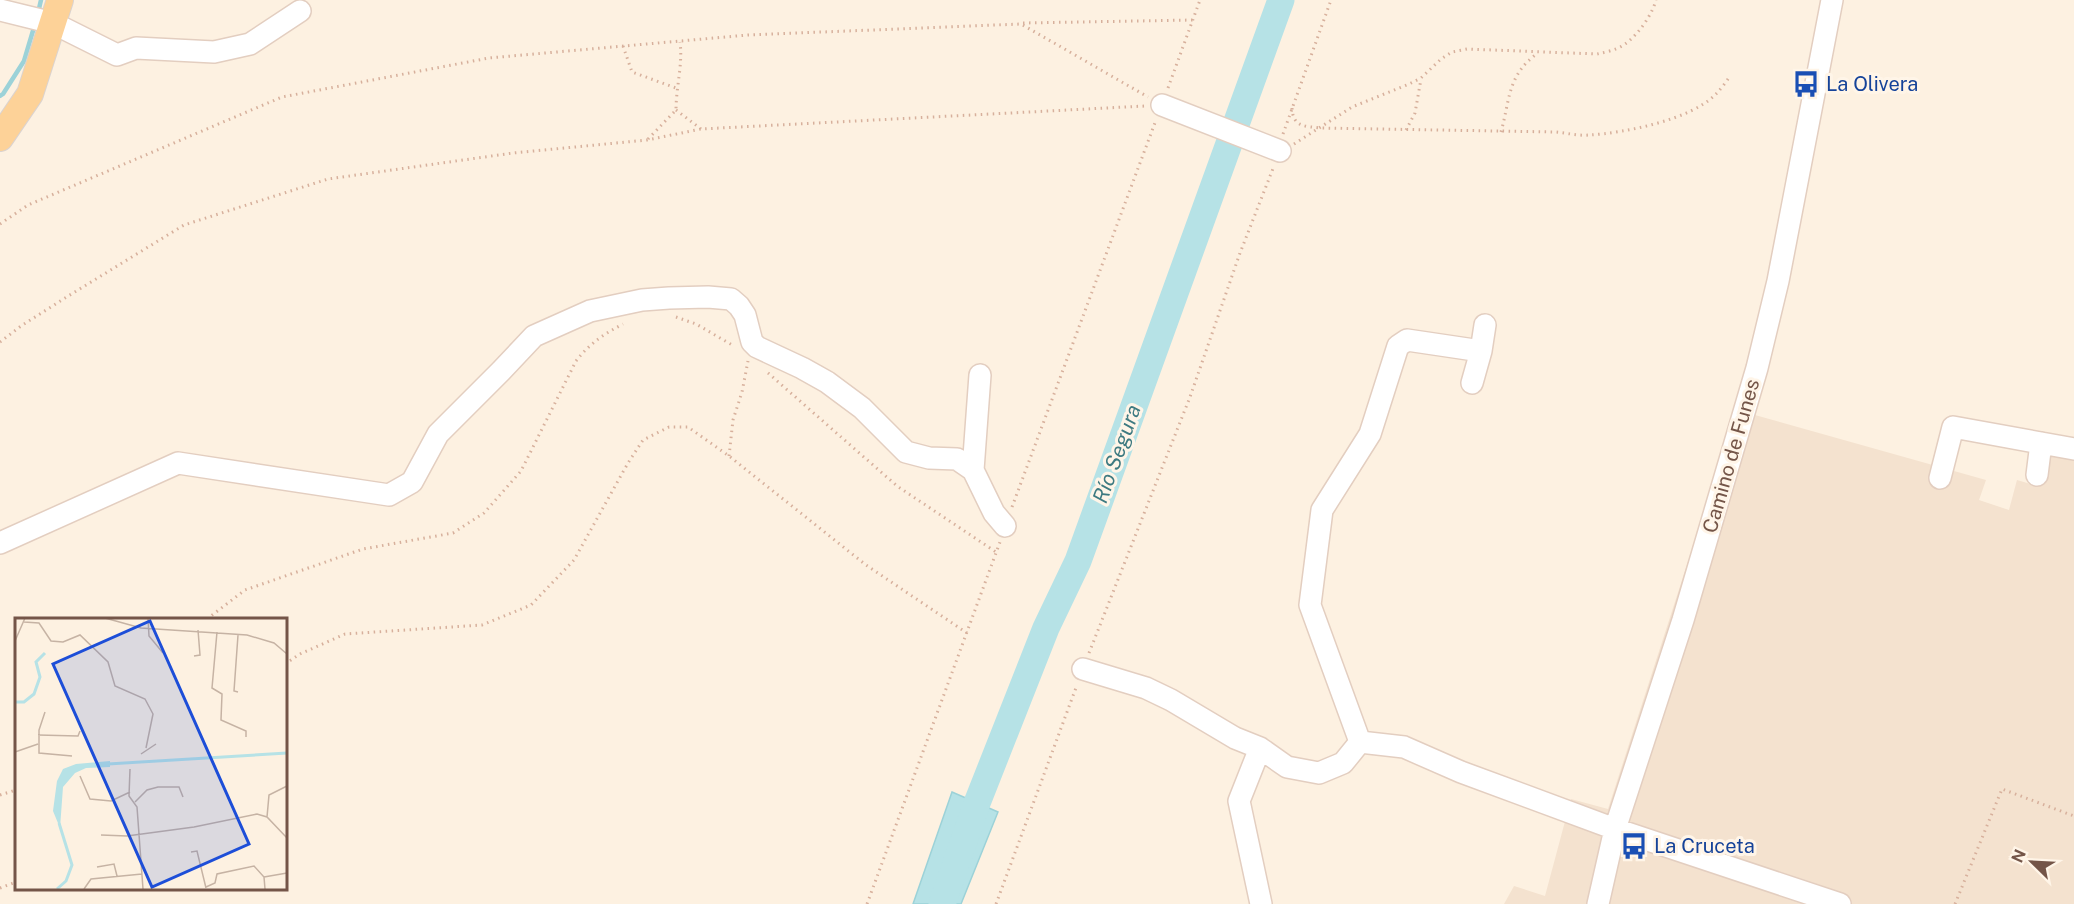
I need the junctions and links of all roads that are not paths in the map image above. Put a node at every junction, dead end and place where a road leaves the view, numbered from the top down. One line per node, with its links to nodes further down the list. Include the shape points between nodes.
1 (1832, 0): 22 (street, Camino de Funes, via 1778,281 1757,369 1683,620)
2 (0, 10): 4 (street)
3 (300, 11): 4 (street, via 250,44 214,52 136,48 117,55)
4 (46, 15): 6 (main road, via 30,94)
5 (1162, 105): 7 (street)
6 (0, 138)
7 (1280, 151)
8 (1485, 325): 9 (street)
9 (1481, 351): 11 (street); 20 (street, via 1407,340 1398,346 1370,435 1322,510 1310,605)
10 (980, 375): 14 (street)
11 (1472, 383)
12 (2041, 443): 13 (street); 15 (street); 16 (street, via 1953,427)
13 (2074, 449)
14 (973, 470): 17 (street, via 994,513); 18 (street, via 957,459 906,452 846,396 802,368 757,347 750,349 745,315 731,299 642,300 590,311 534,336 438,434 412,482 389,495 178,463)
15 (2037, 475)
16 (1940, 478)
17 (1005, 526)
18 (0, 543)
19 (1083, 669): 21 (street, via 1154,692)
20 (1360, 742): 21 (street, via 1343,763 1319,773 1287,767); 22 (street, via 1404,747)
21 (1260, 748): 23 (street, via 1239,801)
22 (1615, 829): 24 (street, Camino de Funes); 25 (street)
23 (1261, 904)
24 (1599, 904)
25 (1840, 904)

